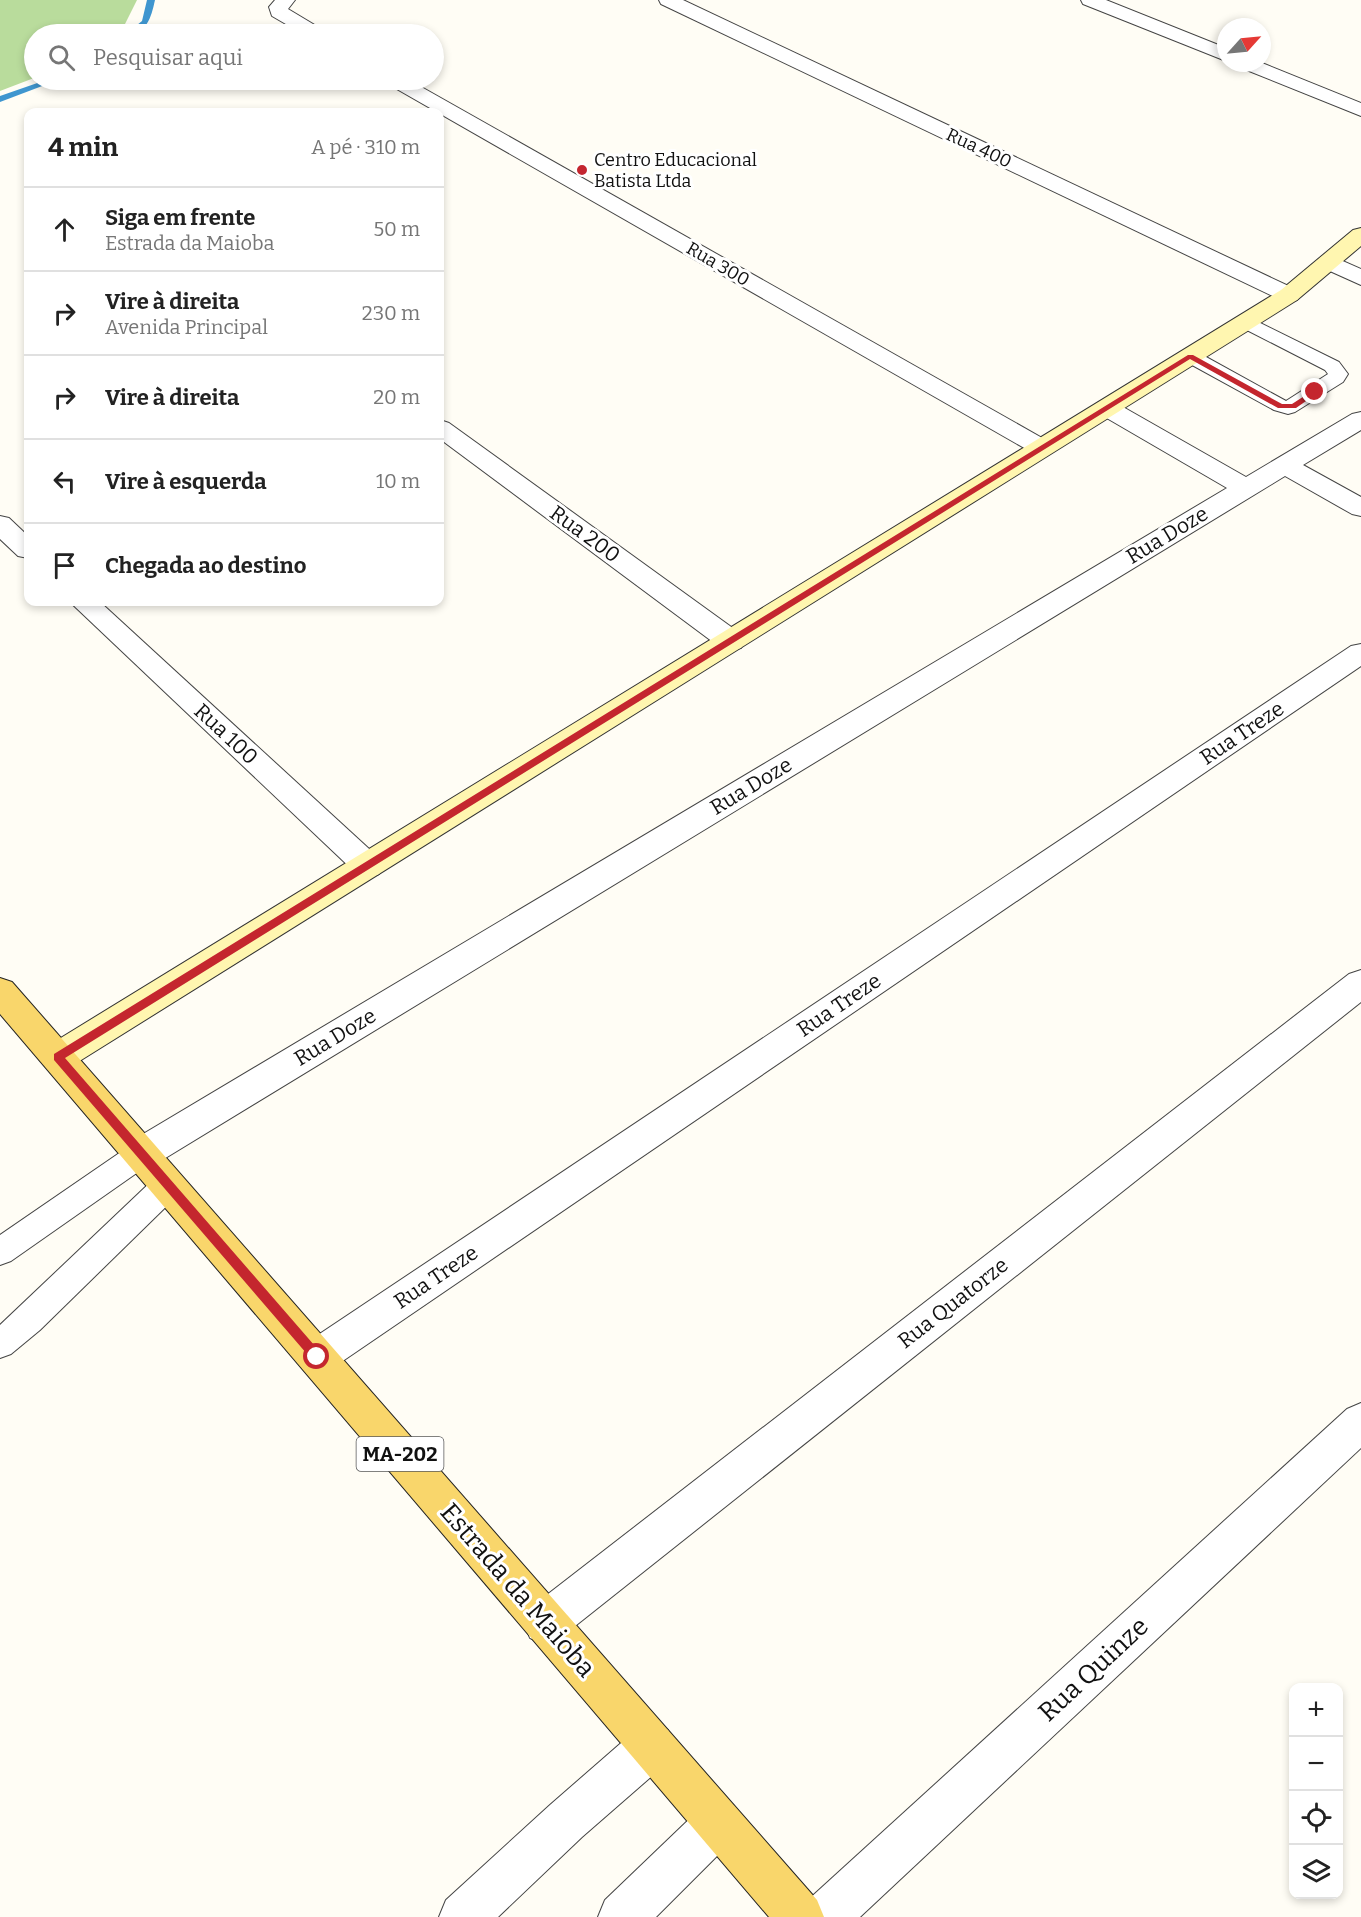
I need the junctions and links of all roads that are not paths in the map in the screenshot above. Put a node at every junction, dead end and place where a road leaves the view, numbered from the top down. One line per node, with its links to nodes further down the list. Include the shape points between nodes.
1 (668, 0): 12 (street, Rua 400)
2 (1090, 0): 5 (street)
3 (286, 9): 4 (street)
4 (304, 24)
5 (1217, 51)
6 (1268, 72): 8 (street)
7 (413, 90): 18 (street, Rua 300)
8 (1361, 110)
9 (1361, 235): 10 (main road)
10 (1329, 262): 11 (street); 12 (main road)
11 (1361, 278)
12 (1290, 295): 13 (main road)
13 (1246, 322): 14 (main road); 14 (lane, via 1332,366 1338,374 1336,378 1288,408)
14 (1190, 356): 15 (main road)
15 (1107, 408): 18 (main road); 20 (street)
16 (1361, 419): 19 (street, Rua Doze)
17 (444, 431): 25 (street, Rua 200)
18 (1042, 448): 25 (main road)
19 (1285, 465): 20 (street, Rua Doze); 21 (street)
20 (1246, 488): 31 (street, Rua Doze)
21 (1361, 508)
22 (0, 524): 23 (street)
23 (24, 546)
24 (88, 606): 27 (street, Rua 100)
25 (731, 641): 27 (main road)
26 (1361, 653): 35 (street, Rua Treze)
27 (368, 866): 30 (main road)
28 (1361, 983): 37 (street, Rua Quatorze)
29 (0, 991): 30 (main road, Estrada da Maioba / MA-202)
30 (58, 1057): 31 (main road, Estrada da Maioba / MA-202)
31 (141, 1154): 32 (main road, Estrada da Maioba / MA-202); 33 (lane)
32 (168, 1185): 34 (lane); 35 (main road, Estrada da Maioba / MA-202)
33 (0, 1252)
34 (0, 1344)
35 (317, 1357): 37 (main road, Estrada da Maioba / MA-202)
36 (1361, 1422): 43 (street, Rua Quinze)
37 (546, 1623): 38 (main road, Estrada da Maioba / MA-202)
38 (652, 1746): 39 (main road, Estrada da Maioba / MA-202); 41 (street)
39 (718, 1824): 40 (street); 42 (main road, Estrada da Maioba / MA-202)
40 (629, 1911)
41 (463, 1917)
42 (800, 1917)
43 (825, 1917)

